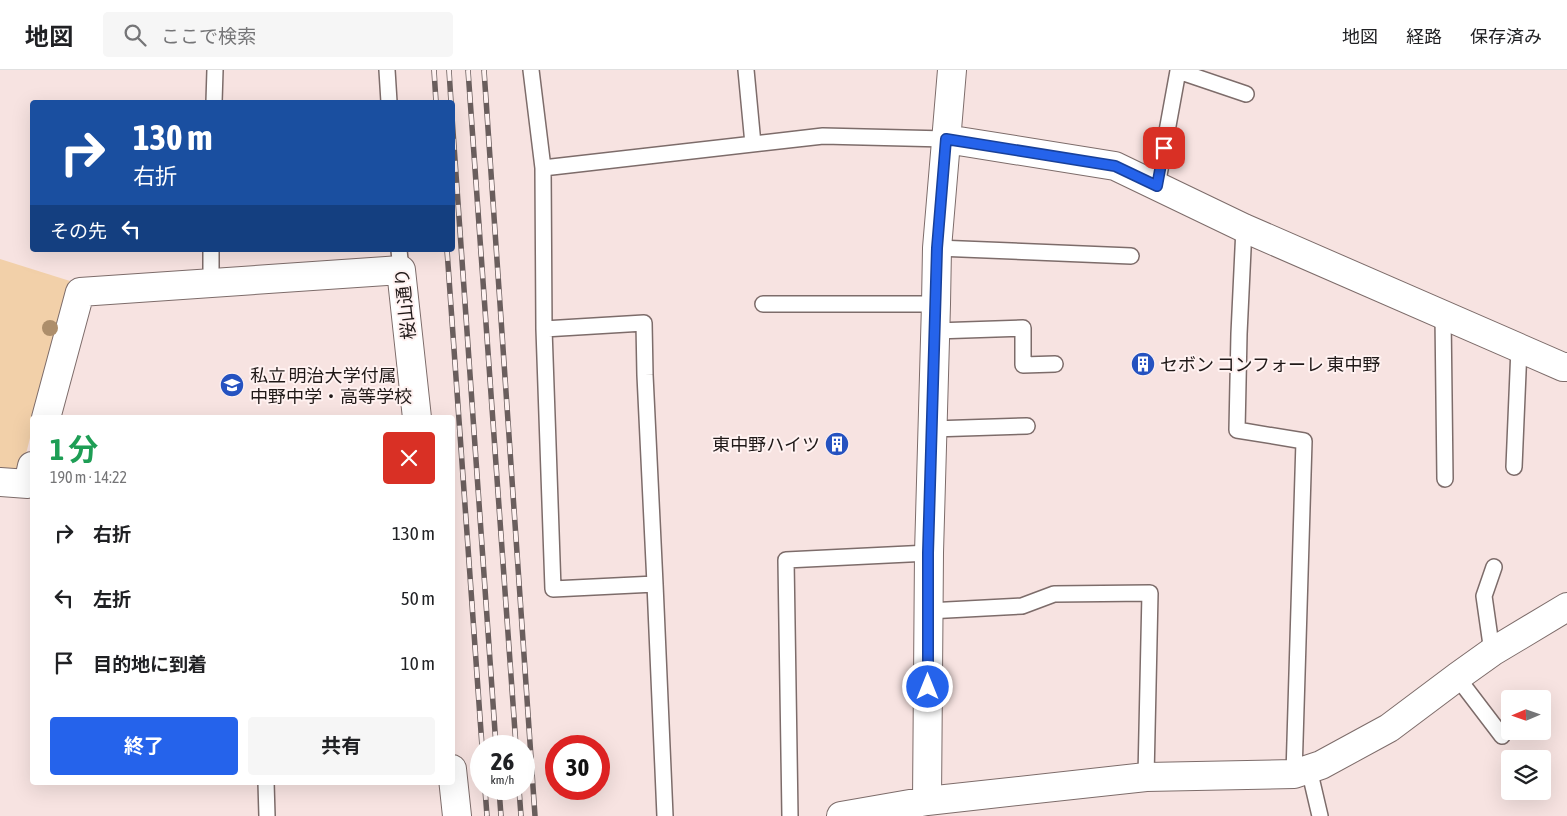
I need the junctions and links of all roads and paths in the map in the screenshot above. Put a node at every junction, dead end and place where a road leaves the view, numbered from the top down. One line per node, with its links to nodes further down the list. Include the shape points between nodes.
1 (215, 70): 7 (lane)
2 (387, 70): 8 (lane)
3 (531, 70): 11 (lane)
4 (746, 70): 10 (lane)
5 (952, 70): 9 (street)
6 (1246, 94): 12 (lane, via 1178,71)
7 (214, 100)
8 (390, 100)
9 (946, 139): 10 (lane, via 823,136); 12 (street, via 1115,166); 14 (street)
10 (754, 144): 11 (lane)
11 (543, 168): 22 (lane)
12 (1157, 186): 13 (street)
13 (1244, 228): 20 (street); 42 (lane, via 1237,430 1304,441)
14 (937, 248): 16 (lane); 21 (street)
15 (211, 252): 18 (lane)
16 (1131, 256)
17 (400, 260): 18 (street); 27 (street, 桜山通り)
18 (211, 284): 26 (street, via 80,292)
19 (763, 304): 21 (lane)
20 (1443, 315): 23 (street); 32 (lane)
21 (936, 318): 24 (lane, via 1023,328 1023,365); 29 (street)
22 (544, 329): 36 (lane, via 644,324); 36 (lane, via 553,589)
23 (1519, 348): 25 (street); 30 (lane)
24 (1055, 364)
25 (1567, 367)
26 (47, 415)
27 (417, 415)
28 (1027, 426): 29 (lane)
29 (932, 429): 34 (street)
30 (1514, 467)
31 (30, 475): 33 (street, via 28,484)
32 (1445, 479)
33 (0, 482)
34 (928, 553): 38 (street); 50 (lane, via 786,560)
35 (1494, 567): 39 (lane, via 1484,596)
36 (655, 584): 49 (lane)
37 (1567, 607): 39 (street)
38 (928, 612): 43 (lane, via 1022,606 1054,594 1150,593); 46 (street)
39 (1492, 652): 40 (street)
40 (1456, 677): 41 (lane); 42 (street, via 1389,728 1321,765)
41 (1501, 735)
42 (1301, 772): 43 (street); 52 (lane)
43 (1146, 777): 46 (street)
44 (266, 785): 47 (lane)
45 (454, 785): 48 (street)
46 (927, 801): 51 (street)
47 (267, 816)
48 (457, 816)
49 (665, 816)
50 (790, 816)
51 (841, 816)
52 (1320, 816)

